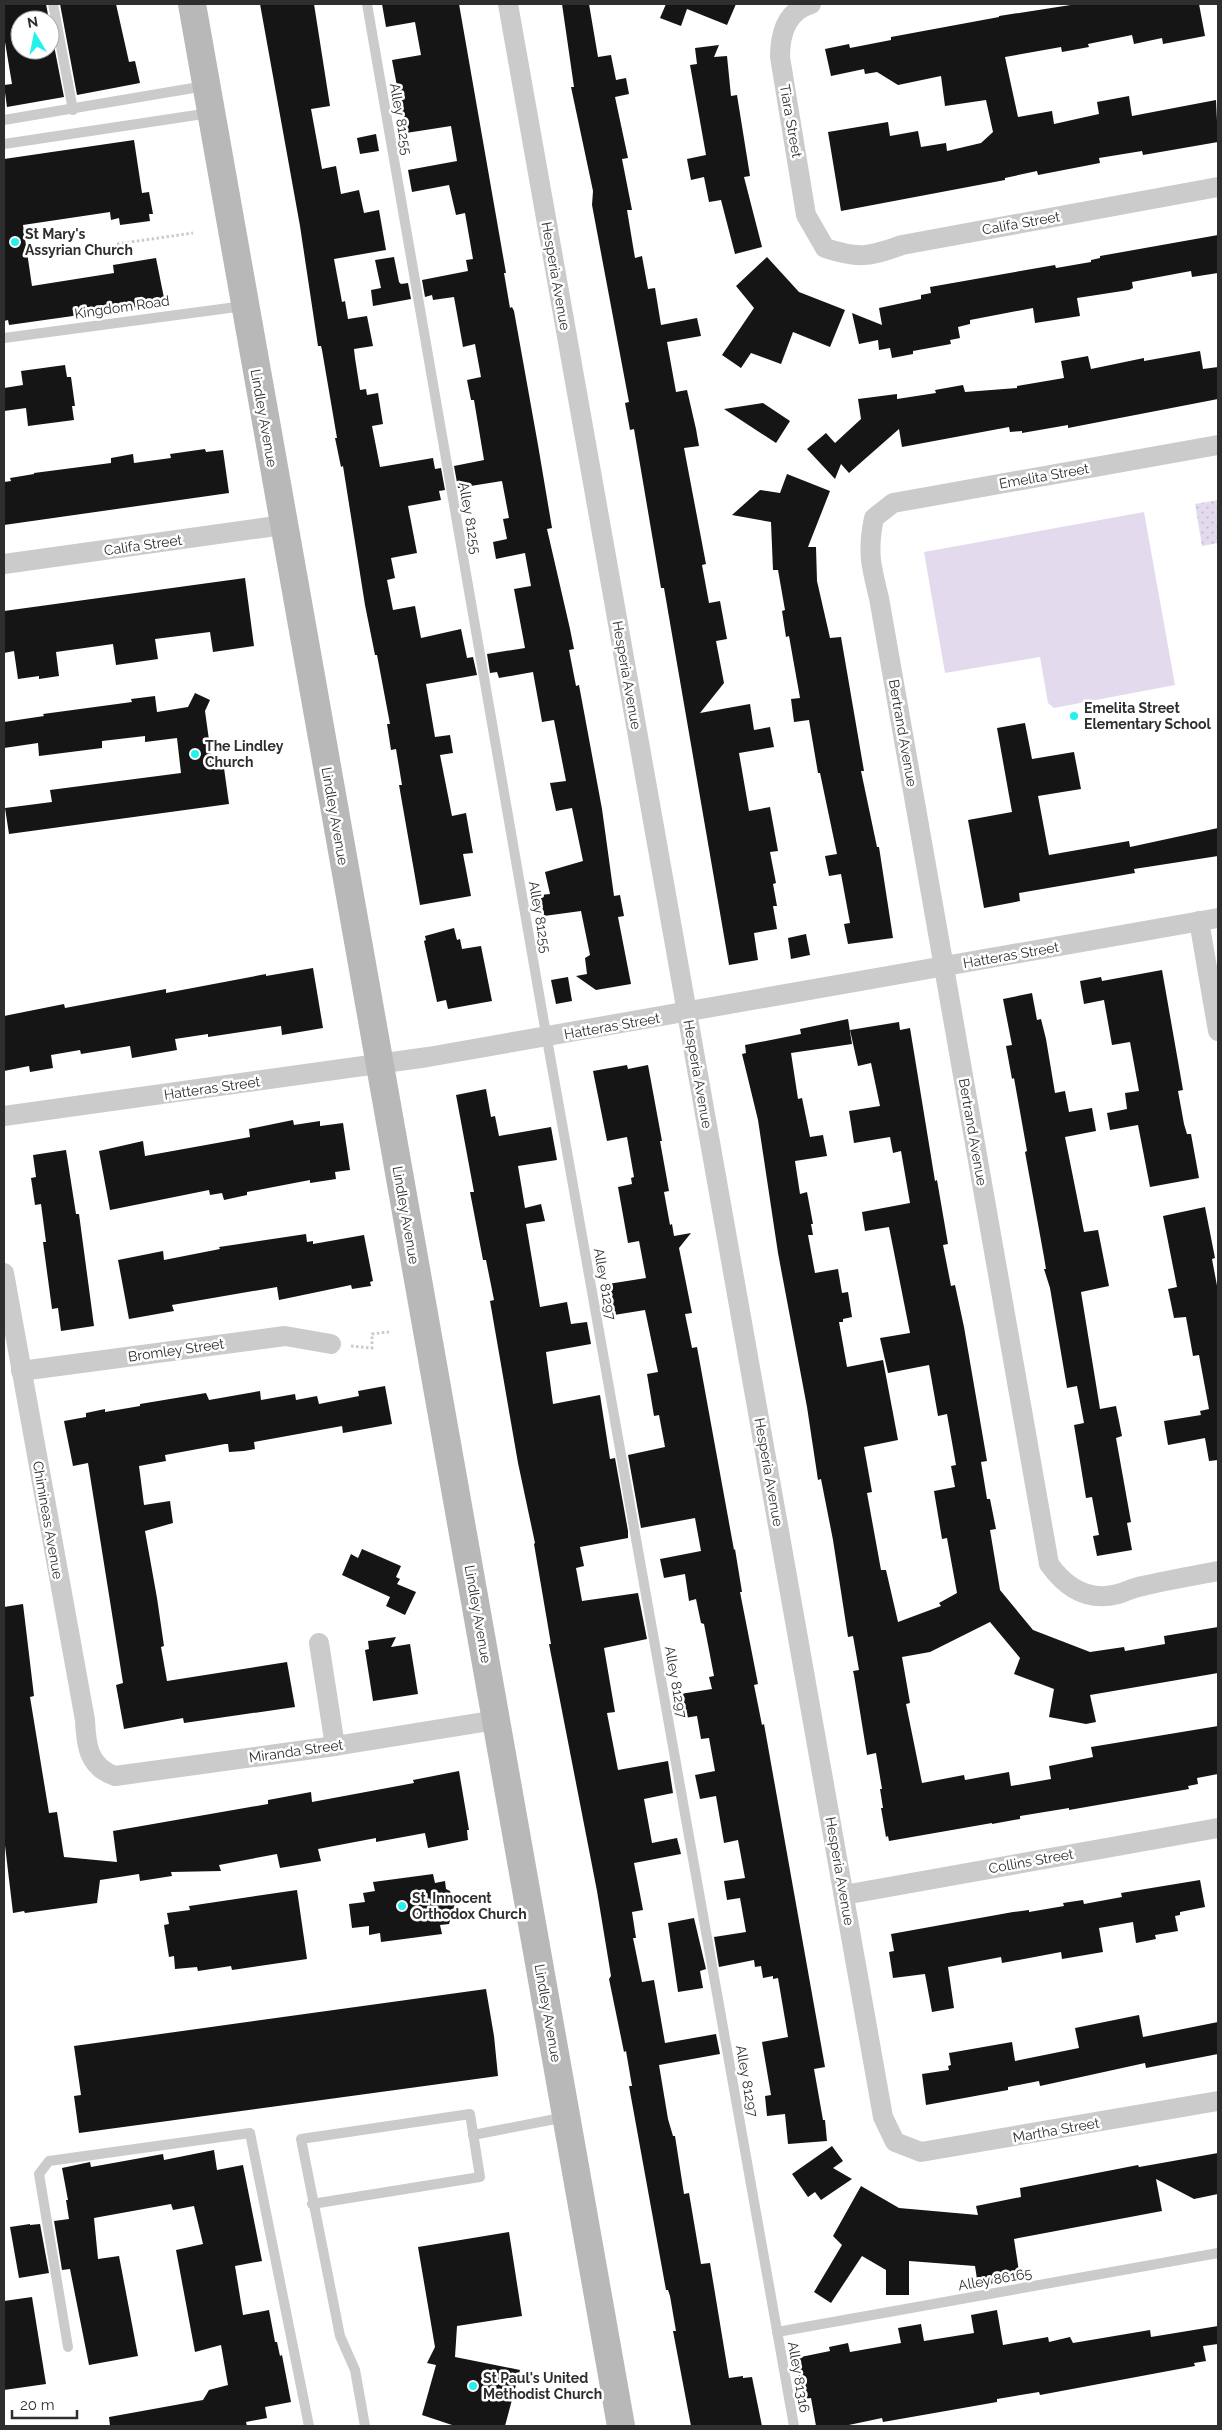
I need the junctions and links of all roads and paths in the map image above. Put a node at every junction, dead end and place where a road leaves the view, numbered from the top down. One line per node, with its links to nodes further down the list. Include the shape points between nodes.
1 (53, 4): 7 (lane)
2 (192, 4): 6 (main road, Lindley Avenue)
3 (366, 4): 25 (lane, Alley 81255)
4 (508, 4): 23 (street, Hesperia Avenue)
5 (811, 4): 14 (street, Tiara Street, via 787,20 780,37 780,57 806,215)
6 (206, 86): 7 (lane); 8 (main road, Lindley Avenue)
7 (73, 110): 9 (lane)
8 (210, 113): 10 (lane); 15 (main road, Lindley Avenue)
9 (4, 120)
10 (4, 144)
11 (1218, 187): 14 (street, Califa Street, via 902,245 878,254 851,256)
12 (193, 233): 13 (path)
13 (117, 244)
14 (825, 248)
15 (244, 306): 16 (lane, Kingdom Road); 19 (main road, Lindley Avenue)
16 (4, 338)
17 (1218, 445): 18 (street, Emelita Street, via 918,497 894,503)
18 (874, 518): 22 (street, Bertrand Avenue, via 869,544 872,570)
19 (283, 525): 20 (street, Califa Street); 26 (main road, Lindley Avenue)
20 (4, 564)
21 (1209, 920): 22 (street, Hatteras Street); 24 (street)
22 (944, 967): 23 (street, Hatteras Street); 32 (street, Bertrand Avenue, via 1049,1564 1060,1580 1078,1591 1099,1597)
23 (687, 1012): 25 (street, Hatteras Street); 38 (street, Hesperia Avenue)
24 (1218, 1031)
25 (548, 1037): 26 (street, Hatteras Street); 45 (lane, Alley 81297)
26 (379, 1065): 27 (street, Hatteras Street); 34 (main road, Lindley Avenue)
27 (4, 1116)
28 (4, 1272): 31 (street, Chimineas Avenue)
29 (389, 1332): 30 (path, via 372,1334 372,1348)
30 (331, 1344): 31 (street, Bromley Street, via 285,1336)
31 (21, 1371): 36 (street, Chimineas Avenue, via 85,1720 87,1747)
32 (1218, 1571)
33 (319, 1643): 35 (street)
34 (496, 1720): 35 (street, Miranda Street); 40 (main road, Lindley Avenue)
35 (335, 1746): 36 (street, Miranda Street, via 115,1776)
36 (98, 1765)
37 (1218, 1828): 38 (street, Collins Street)
38 (844, 1895): 42 (street, Hesperia Avenue, via 883,2117)
39 (1218, 2101): 42 (street, Martha Street, via 940,2150 921,2152)
40 (566, 2117): 41 (lane); 49 (main road, Lindley Avenue)
41 (473, 2135): 43 (lane, via 480,2177); 43 (lane, via 470,2114 301,2139)
42 (894, 2142)
43 (312, 2204): 48 (lane, via 340,2336 355,2370)
44 (1218, 2253): 45 (lane, Alley 86165)
45 (777, 2332): 50 (lane, Alley 81316)
46 (68, 2347): 47 (lane, via 39,2174 49,2161 250,2133)
47 (309, 2426)
48 (366, 2426)
49 (620, 2426)
50 (794, 2426)

